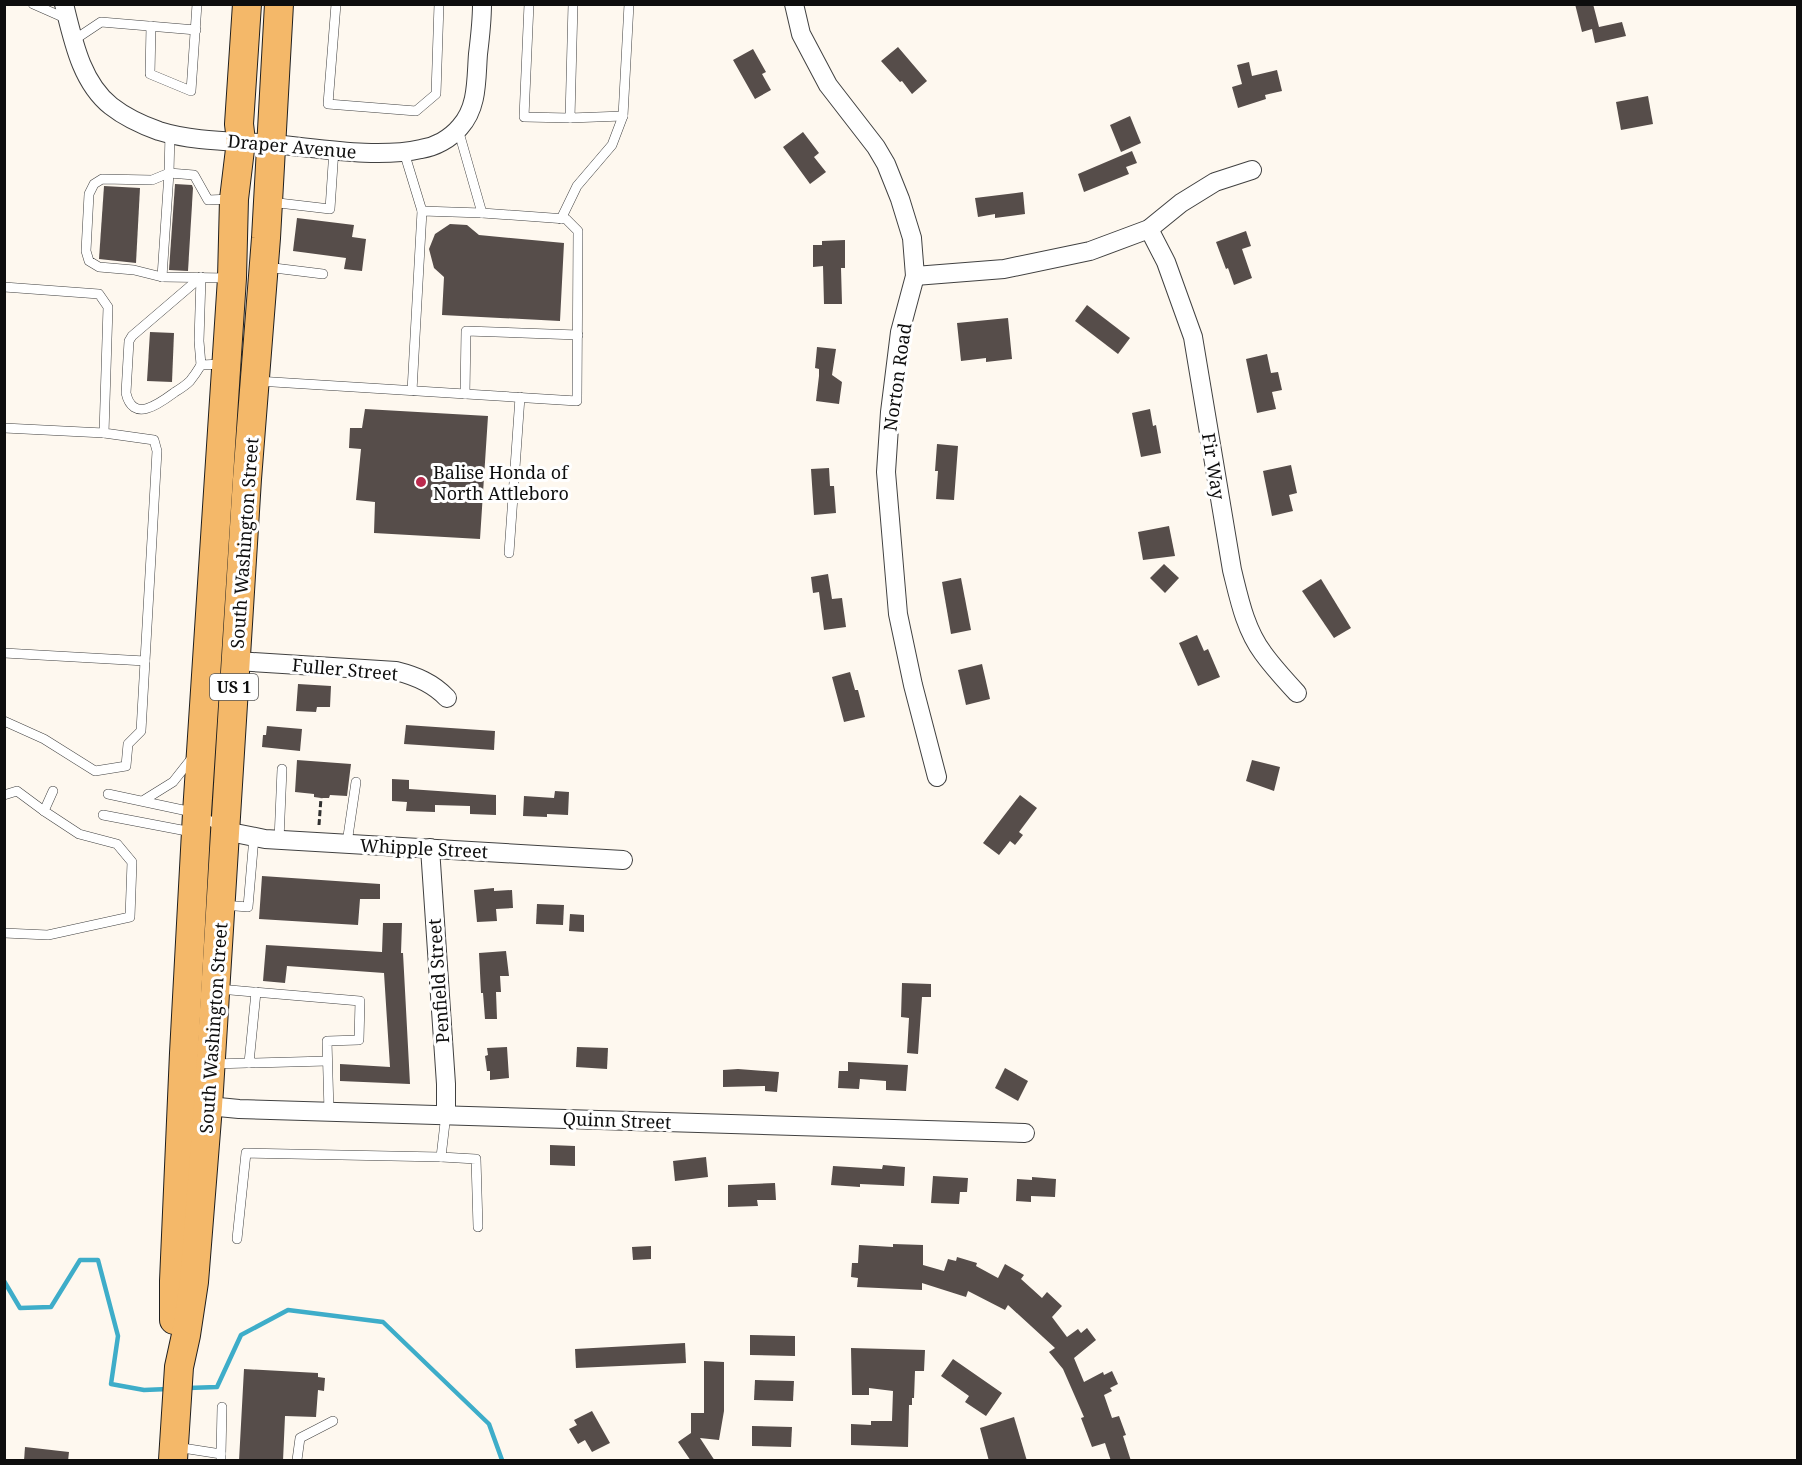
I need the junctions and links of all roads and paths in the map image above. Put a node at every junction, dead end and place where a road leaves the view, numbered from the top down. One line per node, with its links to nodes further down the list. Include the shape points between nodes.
1 (33, 4): 12 (lane)
2 (197, 4): 14 (lane)
3 (247, 4): 20 (main road, South Washington Street / US 1)
4 (279, 4): 21 (main road, South Washington Street / US 1)
5 (336, 4): 6 (lane, via 328,104 416,111 436,94)
6 (439, 4)
7 (482, 4): 18 (street, Draper Avenue, via 473,104)
8 (529, 4): 17 (lane, via 524,117)
9 (573, 4): 17 (lane)
10 (629, 4): 16 (lane)
11 (794, 4): 34 (street, Norton Road, via 809,52 839,101 876,147 894,182 912,238)
12 (66, 12): 15 (street, Draper Avenue)
13 (151, 26): 14 (lane); 14 (lane, via 150,74 191,91); 15 (lane, via 101,22)
14 (196, 30)
15 (74, 40): 19 (street, Draper Avenue, via 81,63 108,104 142,124)
16 (623, 116): 17 (lane); 30 (lane, via 612,145 577,186)
17 (570, 118)
18 (458, 129): 23 (street, Draper Avenue, via 434,146); 29 (lane)
19 (170, 134): 20 (street, Draper Avenue); 25 (lane)
20 (241, 141): 21 (street, Draper Avenue); 26 (main road, South Washington Street / US 1)
21 (271, 144): 22 (street, Draper Avenue); 27 (main road, South Washington Street / US 1)
22 (334, 149): 23 (street, Draper Avenue); 27 (lane, via 330,209)
23 (405, 152): 28 (lane)
24 (1252, 170): 31 (street, via 1215,182)
25 (169, 173): 26 (lane, via 194,176 208,200); 35 (lane); 35 (lane, via 152,180 102,179 88,194 89,261 99,267)
26 (234, 199): 37 (main road, South Washington Street / US 1)
27 (268, 202): 32 (main road, South Washington Street / US 1)
28 (422, 211): 29 (lane); 42 (lane)
29 (482, 213): 30 (lane)
30 (561, 219): 39 (lane, via 578,231)
31 (1149, 229): 34 (street, via 1090,251 1004,269); 51 (street, Fir Way, via 1166,262 1193,337 1239,599 1262,653)
32 (264, 266): 33 (lane); 41 (main road, South Washington Street / US 1)
33 (323, 274)
34 (915, 276): 56 (street, Norton Road, via 900,332 886,472 898,615)
35 (162, 277): 36 (lane)
36 (201, 277): 37 (lane); 40 (lane, via 199,341); 40 (lane, via 129,341 128,400 134,407 151,408)
37 (232, 278): 40 (main road, South Washington Street / US 1)
38 (4, 287): 46 (lane, via 99,294 108,307)
39 (578, 335): 43 (lane, via 466,331); 44 (lane, via 577,401)
40 (214, 365): 54 (main road, South Washington Street / US 1)
41 (255, 381): 42 (lane); 50 (main road, South Washington Street / US 1)
42 (412, 391): 43 (lane)
43 (465, 394): 44 (lane)
44 (520, 397): 47 (lane)
45 (4, 428): 46 (lane)
46 (104, 433): 49 (lane, via 154,440 157,451)
47 (510, 553)
48 (4, 653): 49 (lane)
49 (145, 661): 53 (lane, via 141,731 128,744 126,766 95,771 44,739)
50 (236, 661): 52 (street, Fuller Street, via 396,671 424,681); 66 (main road, South Washington Street / US 1)
51 (1297, 693)
52 (447, 698)
53 (4, 721)
54 (201, 747): 62 (lane, via 173,782); 65 (main road, South Washington Street / US 1)
55 (282, 769): 68 (lane)
56 (937, 777)
57 (356, 782): 70 (lane)
58 (53, 791): 63 (lane)
59 (108, 794): 62 (lane)
60 (4, 795): 63 (lane, via 17,791)
61 (321, 798): 69 (path)
62 (144, 800): 65 (lane)
63 (44, 811): 74 (lane, via 79,834 117,844 132,862 130,917 48,935)
64 (104, 815): 65 (lane)
65 (196, 822): 66 (lane); 66 (lane); 87 (main road, South Washington Street / US 1, via 174,1281)
66 (225, 831): 67 (street, Whipple Street); 73 (main road, South Washington Street / US 1)
67 (254, 837): 68 (street, Whipple Street); 73 (lane, via 248,907)
68 (279, 840): 69 (street, Whipple Street)
69 (319, 842): 70 (street, Whipple Street)
70 (347, 843): 71 (street, Whipple Street)
71 (430, 848): 72 (street, Whipple Street); 82 (street, Penfield Street)
72 (623, 860)
73 (221, 904): 75 (main road, South Washington Street / US 1)
74 (4, 933)
75 (215, 989): 76 (lane); 79 (main road, South Washington Street / US 1)
76 (256, 992): 77 (lane, via 360,1001 359,1040 327,1041); 78 (lane)
77 (327, 1061): 78 (lane); 81 (lane)
78 (249, 1063): 79 (lane)
79 (211, 1064): 80 (main road, South Washington Street / US 1)
80 (208, 1106): 81 (street, Quinn Street); 87 (main road, South Washington Street / US 1, via 194,1282)
81 (329, 1112): 82 (street, Quinn Street)
82 (446, 1114): 83 (street, Quinn Street); 84 (lane)
83 (1026, 1133)
84 (441, 1157): 85 (lane, via 476,1159); 86 (lane, via 246,1153)
85 (478, 1227)
86 (237, 1239)
87 (179, 1367): 90 (main road, South Washington Street / US 1)
88 (222, 1407): 91 (lane)
89 (333, 1421): 92 (lane, via 300,1438)
90 (174, 1454): 91 (lane)
91 (221, 1457)
92 (297, 1461)

